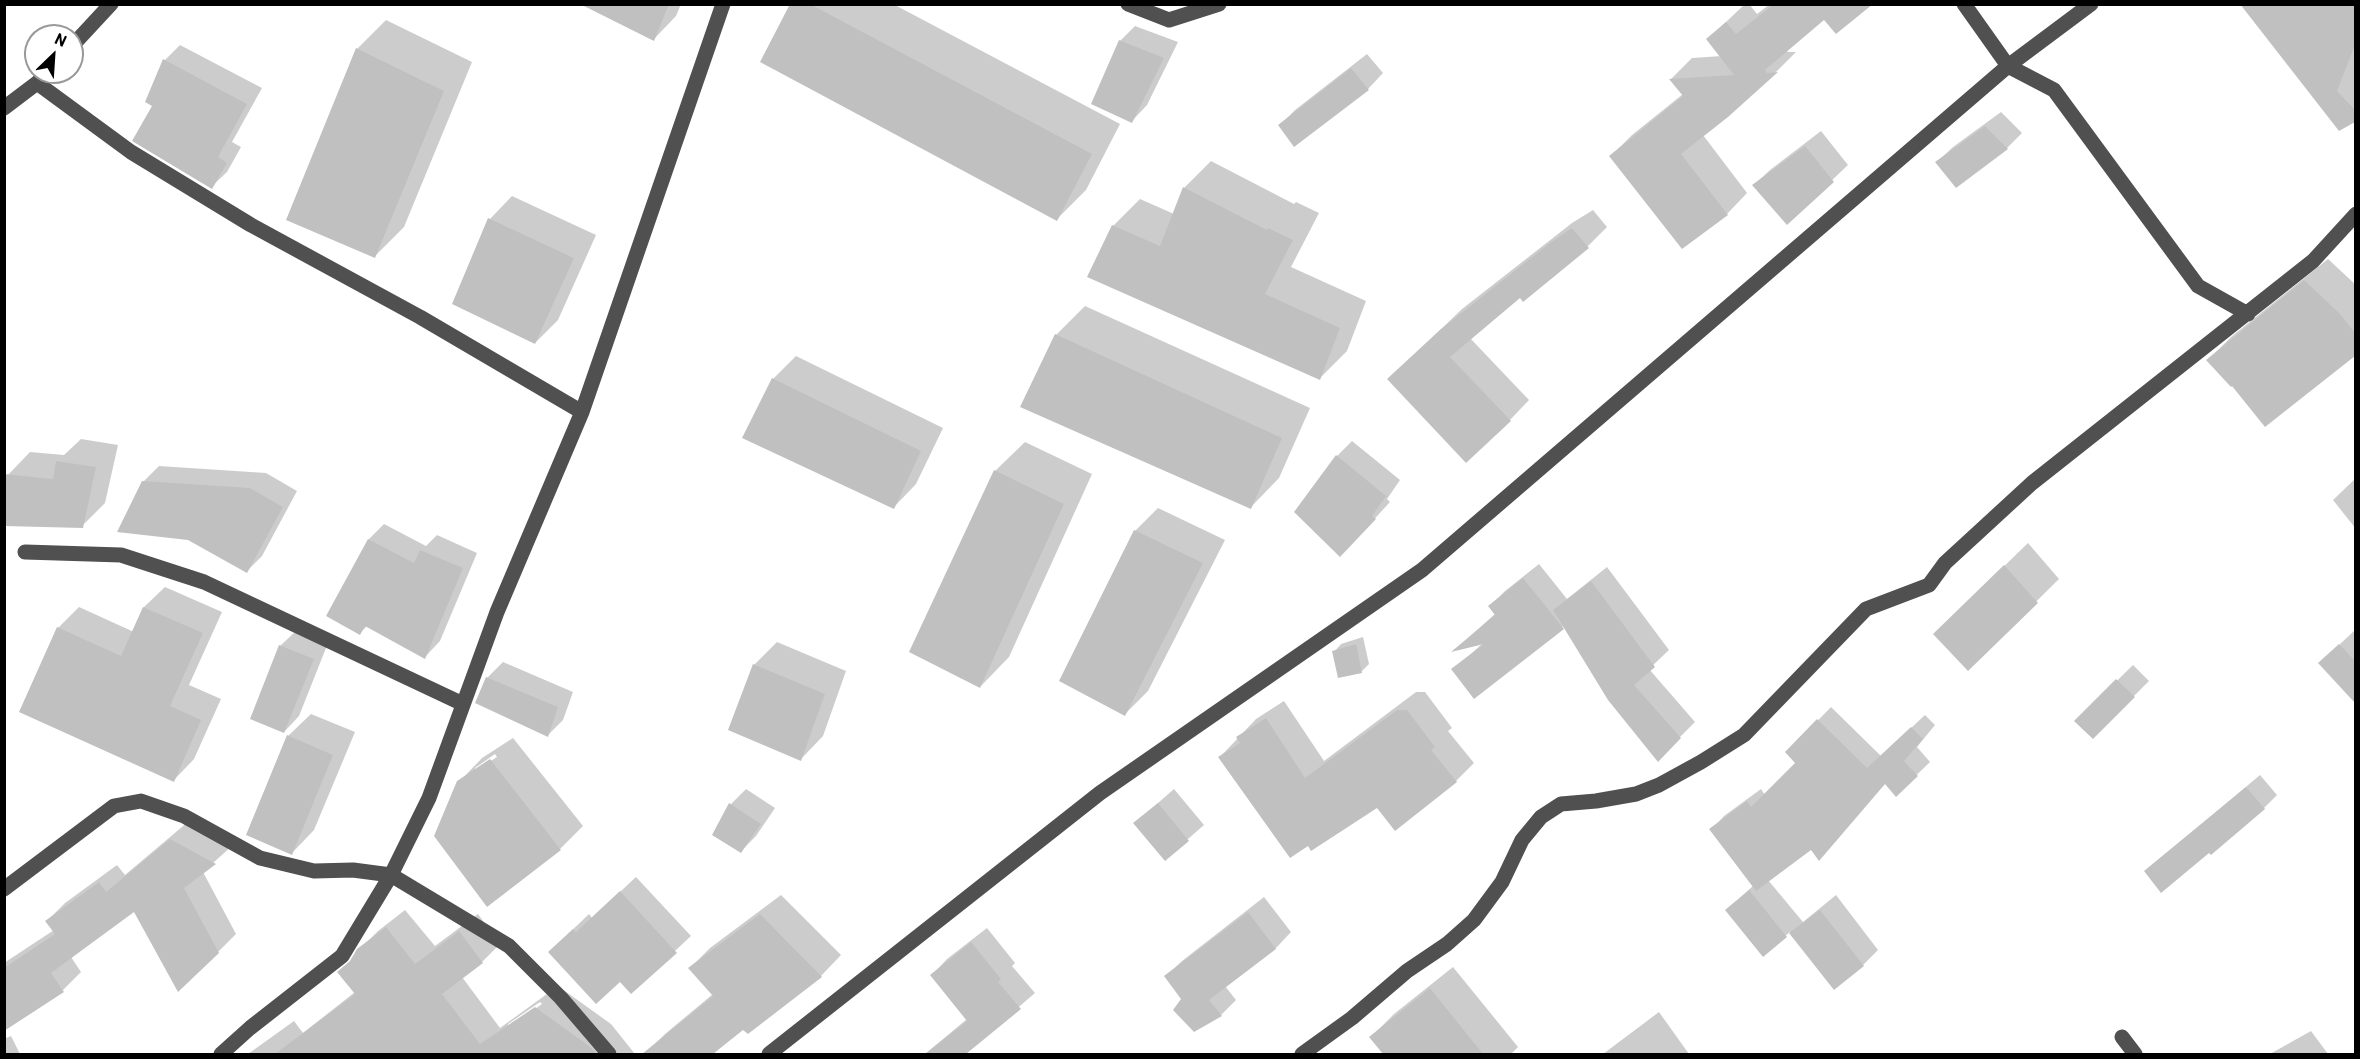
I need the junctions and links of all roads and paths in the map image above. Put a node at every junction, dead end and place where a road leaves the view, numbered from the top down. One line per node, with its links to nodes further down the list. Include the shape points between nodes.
1 (111, 4): 7 (street)
2 (723, 4): 14 (street)
3 (1128, 4): 4 (street, via 1168,20)
4 (1219, 4)
5 (1964, 4): 8 (street)
6 (2091, 4): 8 (street)
7 (84, 33)
8 (2008, 66): 13 (street, via 2054,90 2198,286); 22 (street, via 1422,570 1100,793)
9 (34, 84): 11 (street)
10 (49, 84): 14 (street, via 131,152 251,225 420,317)
11 (4, 108)
12 (2355, 214): 13 (street, via 2313,261)
13 (2248, 314): 23 (street, via 2032,483 1945,563 1929,585 1866,609 1744,735 1659,785 1636,794 1561,804 1541,817 1522,840 1502,882 1474,920)
14 (582, 412): 16 (street, via 497,612)
15 (25, 552): 16 (street, via 121,555 204,582)
16 (463, 704): 17 (street, via 429,798)
17 (391, 875): 18 (street, via 353,870 314,871 260,858 184,816 141,801 114,806); 20 (street, via 342,956); 21 (street, via 509,946)
18 (4, 889)
19 (2122, 1037): 24 (street)
20 (221, 1054)
21 (609, 1054)
22 (769, 1054)
23 (1302, 1054)
24 (2135, 1054)

